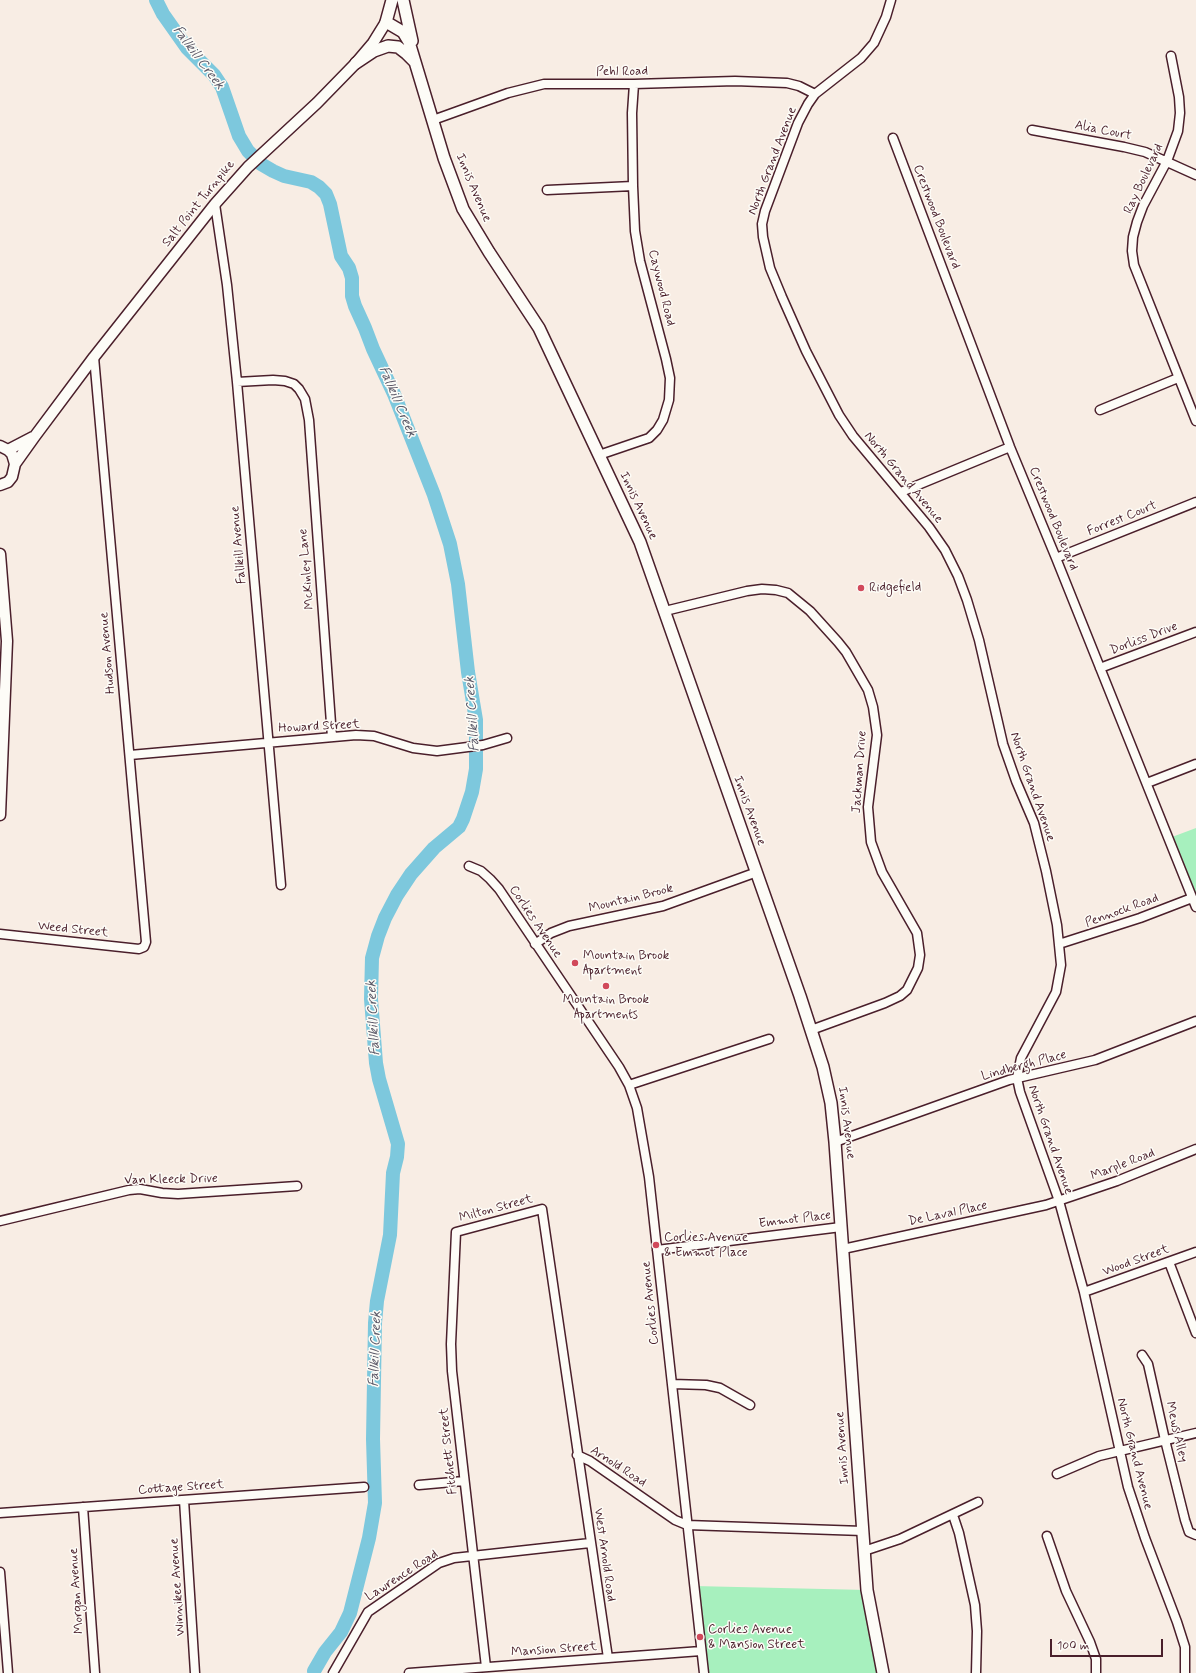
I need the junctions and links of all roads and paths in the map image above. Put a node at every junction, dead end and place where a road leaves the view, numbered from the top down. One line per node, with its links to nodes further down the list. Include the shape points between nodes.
1 (392, 0): 4 (main road, Salt Point Turnpike)
2 (403, 0): 7 (main road)
3 (891, 0): 9 (street, North Grand Avenue, via 874,43 861,58)
4 (386, 22): 6 (street, Salt Point Turnpike); 7 (main road, Innis Avenue, via 402,32 409,42)
5 (1171, 56): 13 (street, Ray Boulevard, via 1180,113 1178,131)
6 (356, 63): 7 (main road, via 374,51 388,46 398,47); 17 (street, Salt Point Turnpike, via 317,103 263,151)
7 (416, 63): 10 (main road, Innis Avenue)
8 (634, 84): 9 (street, Pehl Road, via 735,81 787,83); 10 (street, Pehl Road, via 544,84 508,93); 15 (street, Caywood Road)
9 (815, 94): 29 (street, North Grand Avenue, via 798,123 765,210 762,224 765,250 782,297 832,403 853,436)
10 (433, 120): 26 (main road, Innis Avenue, via 463,209 539,328)
11 (1032, 130): 13 (street, Alia Court, via 1124,147)
12 (893, 138): 24 (street, Crestwood Boulevard)
13 (1167, 161): 14 (street, Alia Court); 19 (street, Ray Boulevard, via 1141,211 1133,237 1132,251 1134,265)
14 (1196, 176)
15 (633, 186): 16 (street); 26 (street, Caywood Road, via 640,261 666,358 670,378 670,400 663,420 649,438)
16 (547, 190)
17 (215, 204): 18 (street, Salt Point Turnpike); 20 (street, Fallkill Avenue)
18 (94, 357): 23 (street, Salt Point Turnpike); 39 (street, Hudson Avenue)
19 (1178, 378): 21 (street); 22 (street, Ray Boulevard)
20 (237, 382): 36 (street, McKinley Lane, via 285,381 294,384 305,399 309,420); 38 (street, Fallkill Avenue)
21 (1100, 410)
22 (1196, 421)
23 (34, 436): 25 (street, Salt Point Turnpike); 27 (street, Salt Point Turnpike)
24 (1010, 447): 29 (street); 32 (street, Crestwood Boulevard)
25 (4, 448): 27 (street, via 14,459)
26 (599, 455): 33 (main road, Innis Avenue, via 640,542)
27 (15, 464): 28 (street, Salt Point Turnpike, via 12,477)
28 (1, 487)
29 (901, 492): 50 (street, North Grand Avenue, via 945,550 967,600 1003,744 1034,822 1048,879)
30 (1196, 502): 32 (street, Forrest Court)
31 (0, 554): 42 (street, via 7,641)
32 (1056, 558): 35 (street, Crestwood Boulevard)
33 (665, 611): 44 (main road, Innis Avenue); 53 (street, Jackman Drive, via 746,591 776,590 788,594 810,611 838,642 868,690 877,735 868,807 871,842 882,872 917,933 920,955 918,968 907,990 900,996)
34 (1196, 632): 35 (street, Dorliss Drive)
35 (1100, 668): 41 (street, Crestwood Boulevard)
36 (332, 737): 37 (street, Howard Street, via 374,736 413,748 437,751 483,746); 38 (street, Howard Street)
37 (507, 738)
38 (268, 742): 39 (street, Howard Street); 45 (street, Fallkill Avenue)
39 (130, 755): 51 (street, Hudson Avenue, via 146,942)
40 (1196, 764): 41 (street)
41 (1147, 783): 46 (street, Crestwood Boulevard)
42 (0, 815)
43 (469, 866): 49 (street, Corlies Avenue, via 490,879)
44 (756, 872): 49 (street, Mountain Brook, via 663,906 569,926 551,933); 53 (main road, Innis Avenue)
45 (281, 885)
46 (1192, 898): 47 (street, Crestwood Boulevard); 50 (street, Pennock Road)
47 (1196, 907)
48 (0, 934): 51 (street, Weed Street, via 139,949)
49 (535, 944): 56 (street, Corlies Avenue, via 609,1052)
50 (1059, 944): 55 (street, North Grand Avenue, via 1061,965 1056,992 1020,1058)
51 (144, 947)
52 (1196, 1021): 55 (street, Lindbergh Place, via 1096,1060)
53 (811, 1030): 57 (main road, Innis Avenue, via 831,1102)
54 (769, 1039): 56 (street)
55 (1017, 1078): 57 (street, Lindbergh Place); 60 (street, North Grand Avenue)
56 (629, 1086): 66 (street, Corlies Avenue, via 637,1108 649,1177)
57 (835, 1142): 63 (main road, Innis Avenue)
58 (1196, 1149): 60 (street, Marple Road)
59 (297, 1186): 62 (street, Van Kleeck Drive, via 178,1194 129,1190)
60 (1059, 1201): 65 (street, De Laval Place); 69 (street, North Grand Avenue)
61 (542, 1209): 64 (street, Milton Street); 77 (street, Arnold Road)
62 (0, 1221)
63 (841, 1227): 65 (main road, Innis Avenue); 66 (street, Emmot Place)
64 (456, 1232): 79 (street, Fitchett Street, via 451,1359)
65 (843, 1249): 88 (main road, Innis Avenue)
66 (657, 1250): 72 (street, Corlies Avenue)
67 (1196, 1252): 68 (street, Wood Street)
68 (1168, 1262): 69 (street, Wood Street); 70 (street)
69 (1084, 1292): 76 (street, North Grand Avenue)
70 (1196, 1334)
71 (1142, 1355): 75 (street, Mews Alley, via 1148,1364)
72 (672, 1384): 73 (street, via 720,1388); 87 (street, Corlies Avenue)
73 (750, 1405)
74 (1196, 1433): 75 (street)
75 (1165, 1440): 76 (street); 89 (street, Mews Alley, via 1185,1520 1189,1532)
76 (1120, 1450): 78 (street); 108 (street, North Grand Avenue, via 1142,1531 1185,1648)
77 (578, 1455): 87 (street, Arnold Road, via 590,1460 674,1520); 91 (street, West Arnold Road)
78 (1057, 1474)
79 (464, 1481): 80 (street); 93 (street, Fitchett Street)
80 (419, 1485)
81 (364, 1487): 82 (street, Cottage Street)
82 (184, 1500): 84 (street, Cottage Street); 101 (street, Winnikee Avenue)
83 (978, 1502): 86 (street)
84 (83, 1507): 85 (street, Cottage Street); 100 (street, Morgan Avenue)
85 (0, 1513)
86 (953, 1515): 92 (street, via 900,1539); 106 (street, via 975,1605)
87 (687, 1525): 88 (street, Arnold Road); 96 (street, Corlies Avenue)
88 (863, 1530): 92 (main road, Innis Avenue)
89 (1195, 1535)
90 (1047, 1536): 107 (street, via 1066,1591 1090,1642 1096,1659)
91 (590, 1543): 93 (street, Lawrence Road); 97 (street, West Arnold Road)
92 (864, 1551): 105 (main road, Innis Avenue, via 870,1608)
93 (473, 1556): 98 (street, Fitchett Street); 102 (street, Lawrence Road, via 440,1563 374,1608 364,1618)
94 (0, 1572): 95 (street)
95 (2, 1611): 99 (street)
96 (701, 1650): 97 (street, Mansion Street); 104 (street, Corlies Avenue)
97 (608, 1658): 98 (street, Mansion Street)
98 (486, 1667): 103 (street, Mansion Street)
99 (8, 1673)
100 (95, 1673)
101 (195, 1673)
102 (333, 1673)
103 (409, 1673)
104 (704, 1673)
105 (883, 1673)
106 (976, 1673)
107 (1096, 1673)
108 (1185, 1673)

